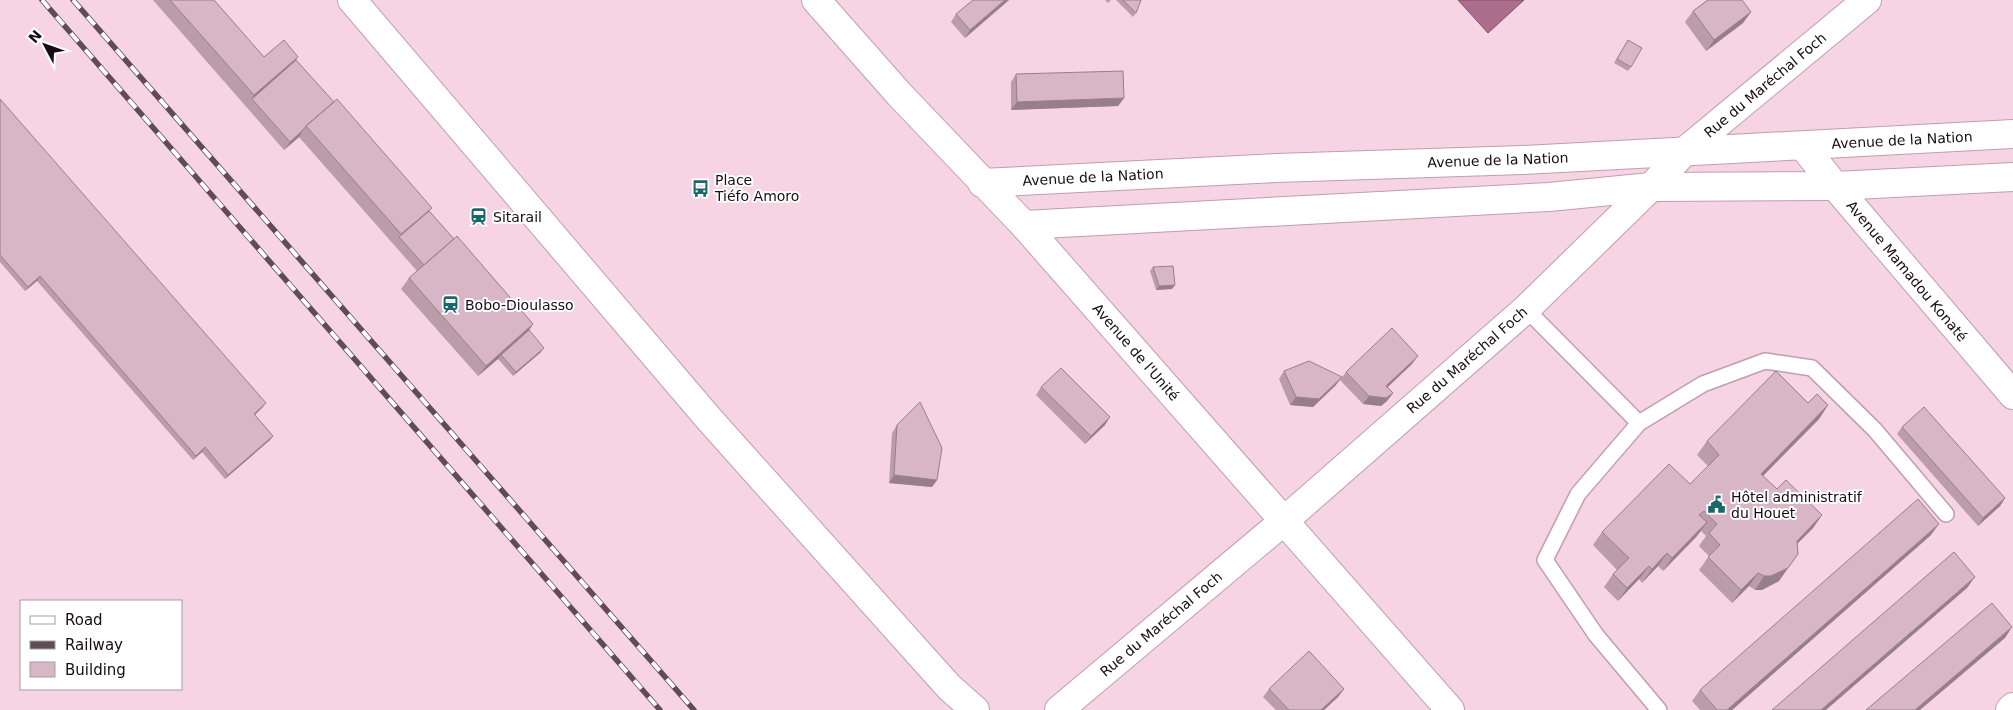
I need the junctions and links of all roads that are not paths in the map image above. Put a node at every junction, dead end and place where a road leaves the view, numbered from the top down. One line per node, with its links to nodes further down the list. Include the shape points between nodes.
1 (352, 0): 18 (street, via 709,419 949,687)
2 (1867, 0): 6 (street, Rue du Maréchal Foch)
3 (824, 3): 8 (street, Avenue de l'Unité, via 899,94)
4 (2013, 134): 5 (street, Avenue de la Nation)
5 (1803, 146): 6 (street, Avenue de la Nation); 9 (street, Avenue Mamadou Konaté)
6 (1686, 150): 8 (street, Avenue de la Nation); 10 (street, Rue du Maréchal Foch)
7 (2013, 177): 9 (street)
8 (982, 183): 11 (street, Avenue de l'Unité)
9 (1835, 186): 10 (street); 13 (street, Avenue Mamadou Konaté)
10 (1651, 187): 11 (street, via 1548,197); 12 (street, Rue du Maréchal Foch)
11 (1024, 225): 16 (street, Avenue de l'Unité)
12 (1526, 309): 14 (lane); 16 (street, Rue du Maréchal Foch)
13 (2013, 395)
14 (1638, 423): 15 (lane, via 1703,384 1765,361 1812,368 1875,430); 21 (lane, via 1578,494 1545,560 1596,635)
15 (1946, 514)
16 (1285, 520): 19 (street, Rue du Maréchal Foch); 20 (street, Avenue de l'Unité)
17 (2013, 707): 22 (street)
18 (975, 710)
19 (1059, 710)
20 (1450, 710)
21 (1658, 710)
22 (2010, 710)

